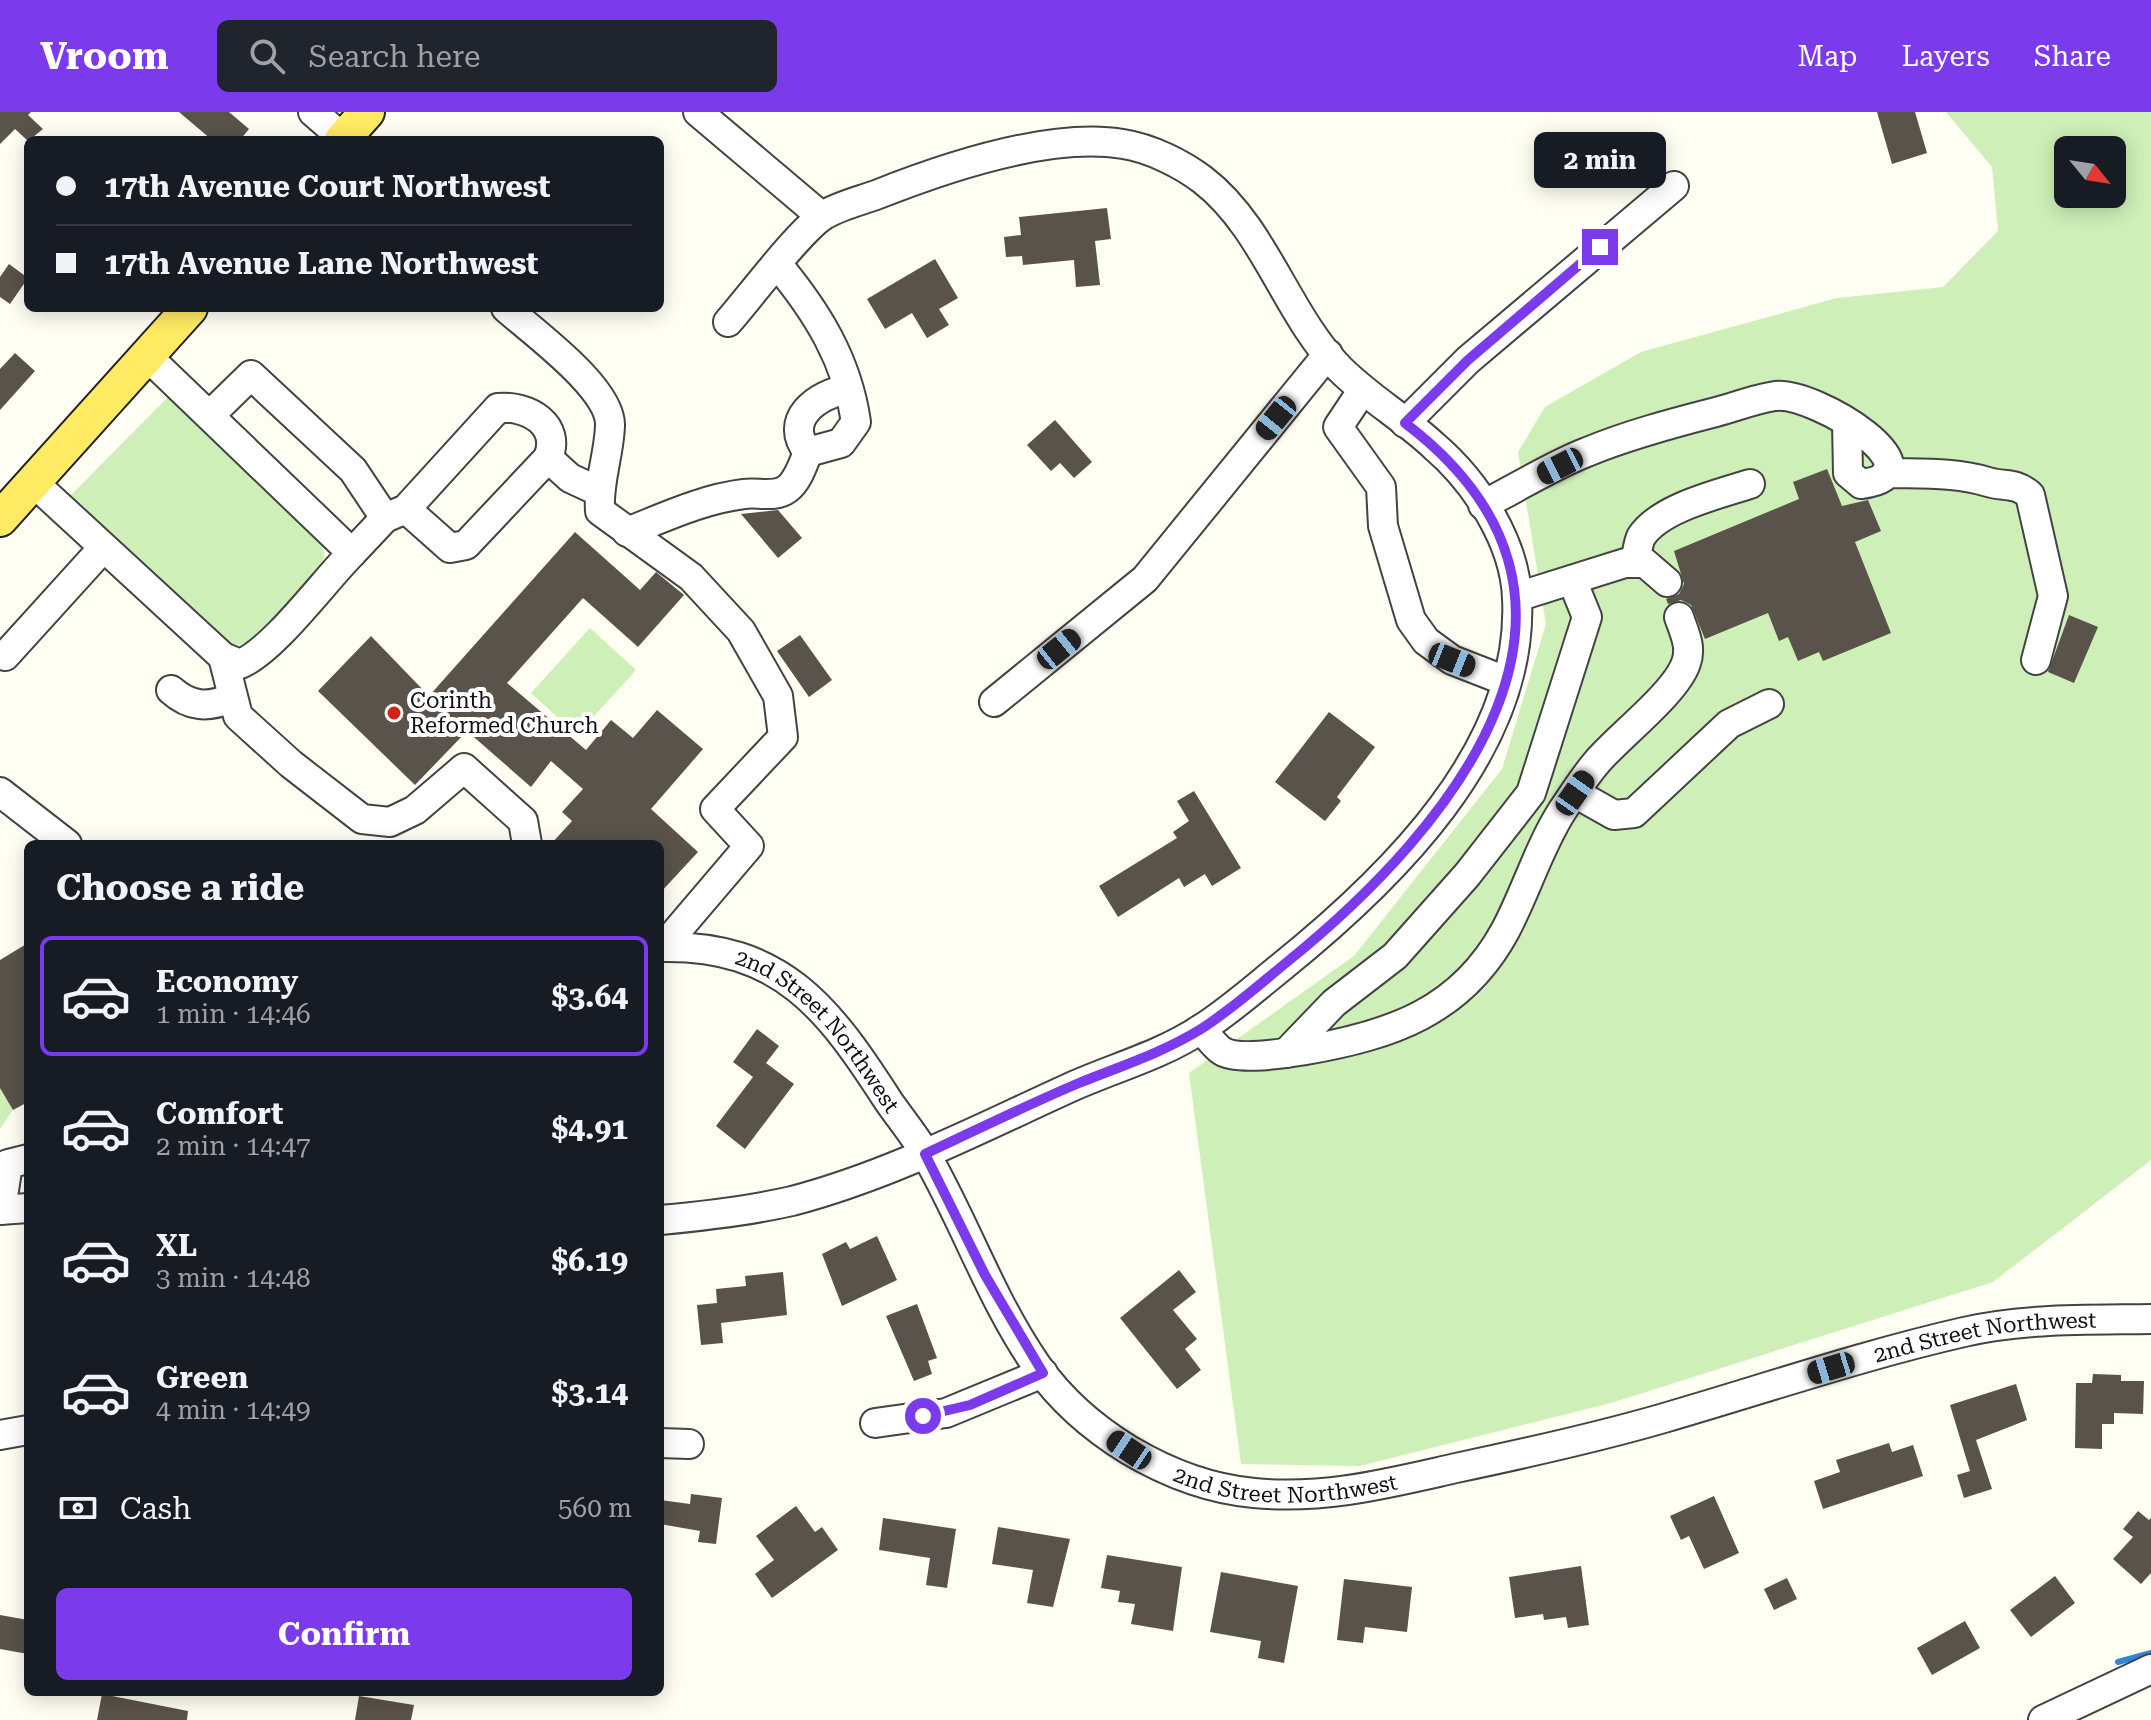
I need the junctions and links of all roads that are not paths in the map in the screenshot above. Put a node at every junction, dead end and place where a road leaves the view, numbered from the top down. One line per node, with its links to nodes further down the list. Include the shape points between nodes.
1 (313, 112): 4 (street)
2 (367, 112): 5 (main road)
3 (698, 112): 7 (street)
4 (340, 136)
5 (346, 136)
6 (1674, 186): 18 (street, via 1468,360)
7 (821, 216): 8 (street); 12 (street, via 946,167 1083,142 1133,145 1177,164 1223,198)
8 (778, 265): 11 (street); 14 (street, via 817,313)
9 (187, 312): 13 (main road)
10 (510, 312): 24 (street, via 594,388 607,409 610,424)
11 (728, 322)
12 (1328, 354): 15 (street); 42 (street, via 1145,579)
13 (149, 358): 16 (street); 22 (main road)
14 (848, 389): 19 (street, via 856,422 841,443); 19 (street, via 827,392 797,424 798,440)
15 (1362, 391): 18 (street); 39 (street, via 1338,427 1381,487 1383,526 1411,620 1426,641 1452,660)
16 (210, 415): 26 (street, via 251,375); 30 (street)
17 (1847, 422): 21 (street, via 1886,453); 21 (street, via 1848,473 1861,484 1876,483); 25 (street, via 1805,399 1776,396 1585,452)
18 (1405, 423): 25 (street, via 1435,446)
19 (808, 452): 28 (street, via 787,490 702,503)
20 (548, 458): 24 (street, via 570,478); 26 (street, via 466,545 450,548); 26 (street, via 554,443 550,430 515,406 498,408)
21 (1886, 473): 38 (street, via 1971,475 2011,483 2030,495 2053,596)
22 (33, 482): 27 (main road); 29 (street)
23 (1750, 484): 31 (street, via 1680,508 1660,521 1641,537)
24 (598, 491): 28 (street, via 600,511)
25 (1483, 505): 34 (street, via 1507,547)
26 (396, 513): 30 (street)
27 (0, 519)
28 (627, 532): 52 (street, via 691,577 741,631 778,696 783,737 715,809 749,846)
29 (103, 548): 36 (street); 37 (street)
30 (352, 553): 37 (street, via 253,659 240,664)
31 (1635, 562): 32 (street); 33 (street, via 1654,568)
32 (1572, 580): 34 (street); 47 (street, via 1587,617 1571,676 1531,793)
33 (1667, 582)
34 (1517, 597): 39 (street)
35 (1679, 617): 45 (street, via 1688,644 1682,672 1596,763)
36 (5, 656)
37 (223, 657): 41 (street)
38 (2036, 660)
39 (1506, 681): 54 (street, via 1494,721 1475,755 1410,846 1347,914)
40 (171, 690): 41 (street, via 197,705)
41 (231, 698): 46 (street, via 253,732)
42 (994, 702)
43 (1769, 704): 45 (street, via 1729,724 1634,813 1614,815)
44 (0, 792): 48 (street)
45 (1575, 793): 51 (street)
46 (362, 819): 49 (street); 50 (street, via 390,822 415,810 464,768 523,821)
47 (1497, 837): 51 (street); 55 (street, via 1395,956 1334,1003)
48 (62, 840)
49 (375, 840)
50 (526, 840)
51 (1535, 862): 55 (street, via 1486,963 1446,1000 1420,1018 1365,1040)
52 (664, 945)
53 (664, 947): 56 (street, 2nd Street Northwest, via 730,954 771,971 808,995 860,1054)
54 (1201, 1029): 55 (street, via 1232,1055); 56 (street, via 1143,1060)
55 (1286, 1053)
56 (925, 1154): 60 (street, via 792,1200); 62 (street, 2nd Street Northwest, via 985,1275)
57 (24, 1160): 59 (street, via 8,1164)
58 (24, 1208): 59 (street)
59 (0, 1210)
60 (664, 1220)
61 (2151, 1319): 62 (street, 2nd Street Northwest, via 1970,1331 1551,1449 1380,1486 1301,1494 1225,1488 1154,1464 1083,1417)
62 (1043, 1373): 63 (street, via 946,1413)
63 (875, 1423)
64 (24, 1431): 65 (street)
65 (0, 1435)
66 (664, 1443): 67 (street)
67 (689, 1444)
68 (2151, 1669): 69 (street)
69 (2043, 1720)

